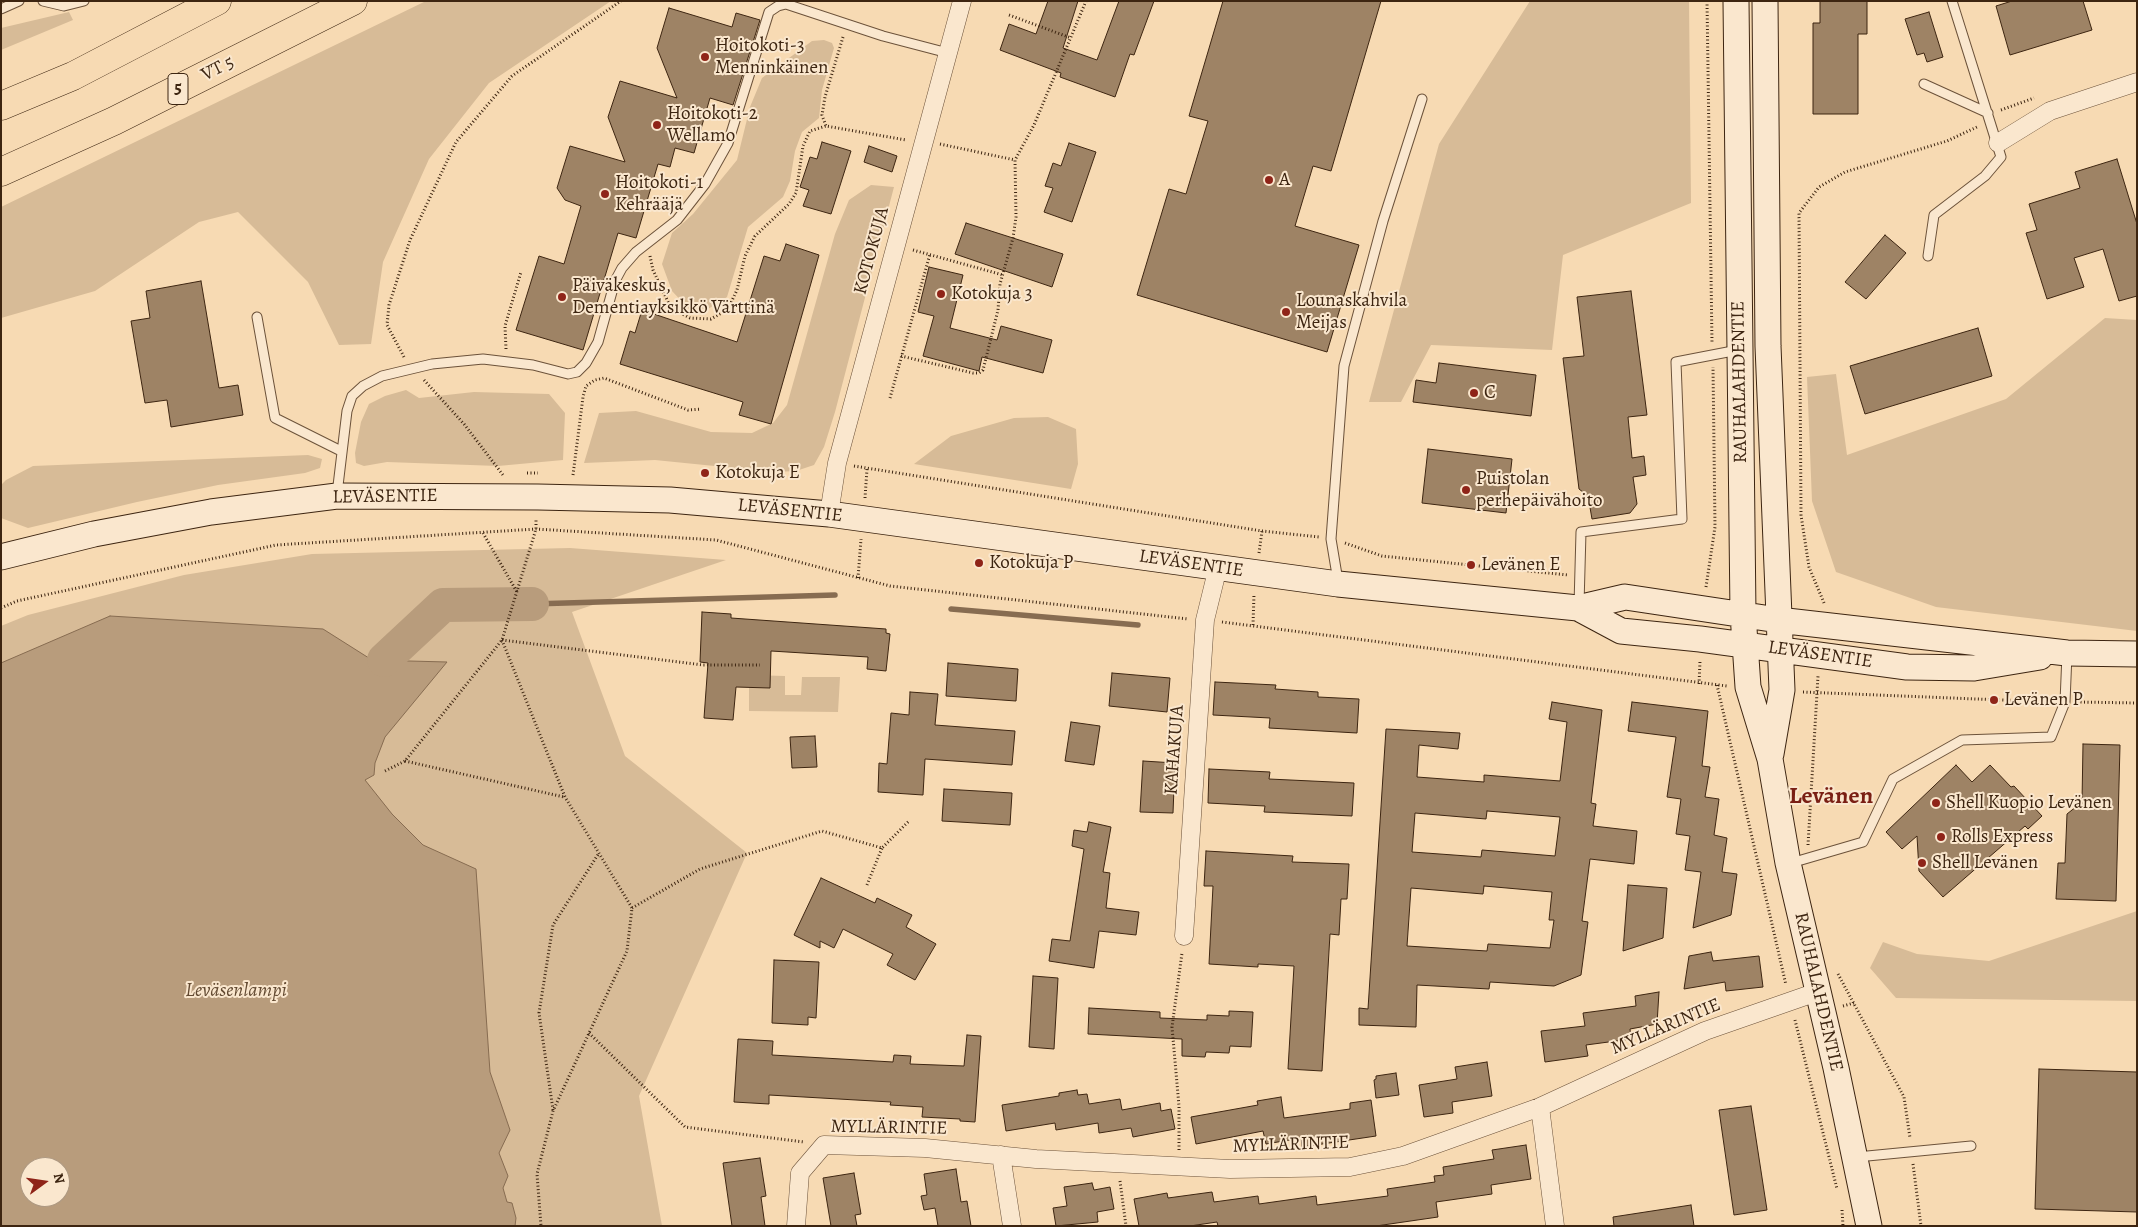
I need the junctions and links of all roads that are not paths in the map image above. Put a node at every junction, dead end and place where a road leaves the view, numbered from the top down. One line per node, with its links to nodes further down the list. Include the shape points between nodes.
1 (19, 1): 10 (lane)
2 (43, 1): 3 (lane, via 64,6)
3 (84, 1)
4 (217, 1): 15 (highway, via 73,76)
5 (353, 1): 18 (highway, VT 5 / 5, via 114,121)
6 (962, 1): 11 (street, KOTOKUJA)
7 (1736, 1): 21 (main road, RAUHALAHDENTIE)
8 (1765, 1): 30 (main road, RAUHALAHDENTIE, via 1768,346)
9 (1952, 1): 16 (lane)
10 (1, 9)
11 (948, 53): 22 (lane, via 883,36 786,4 778,6 769,12 728,143 705,184 682,213 627,263 615,281 598,342 586,363 577,372 568,374 533,365 483,359 432,364 382,376 362,386 352,396); 24 (street, KOTOKUJA, via 837,463)
12 (2137, 82): 17 (street, via 2050,111)
13 (1924, 84): 16 (lane)
14 (1422, 99): 27 (lane, via 1383,221 1344,366 1332,539)
15 (1, 106)
16 (1989, 115): 17 (lane)
17 (1998, 143): 19 (lane, via 2001,157 1985,176 1934,214)
18 (1, 172)
19 (1928, 256)
20 (258, 318): 22 (lane, via 275,418)
21 (1739, 349): 28 (lane, via 1676,362 1682,519 1581,532); 29 (main road, RAUHALAHDENTIE)
22 (341, 451): 23 (lane)
23 (336, 496): 24 (main road, LEVÄSENTIE, via 670,500); 25 (main road, LEVÄSENTIE, via 211,512 94,534)
24 (828, 514): 26 (main road, LEVÄSENTIE)
25 (1, 557)
26 (1218, 567): 27 (main road, LEVÄSENTIE); 37 (street, KAHAKUJA, via 1205,620)
27 (1338, 584): 28 (main road, LEVÄSENTIE)
28 (1578, 608): 29 (main road, LEVÄSENTIE, via 1625,597); 31 (main road, LEVÄSENTIE, via 1621,631)
29 (1743, 614): 30 (main road, LEVÄSENTIE); 31 (main road, RAUHALAHDENTIE)
30 (1778, 620): 32 (main road, RAUHALAHDENTIE); 33 (main road, LEVÄSENTIE)
31 (1744, 645): 32 (main road, LEVÄSENTIE); 35 (main road, RAUHALAHDENTIE, via 1748,688)
32 (1780, 650): 33 (main road, LEVÄSENTIE, via 1907,666 1974,668); 35 (main road, RAUHALAHDENTIE, via 1782,690)
33 (2067, 653): 34 (main road, LEVÄSENTIE); 36 (lane, via 2065,702 2051,737 1962,740 1893,779 1863,842)
34 (2137, 654)
35 (1770, 758): 36 (main road, RAUHALAHDENTIE)
36 (1788, 863): 38 (main road, RAUHALAHDENTIE)
37 (1184, 936)
38 (1820, 1002): 39 (street, MYLLÄRINTIE, via 1790,1001 1704,1031); 42 (main road, RAUHALAHDENTIE)
39 (1540, 1107): 41 (street, MYLLÄRINTIE, via 1403,1156 1350,1167 1230,1169); 45 (street)
40 (1971, 1146): 42 (lane)
41 (1001, 1155): 43 (street, MYLLÄRINTIE, via 925,1148 824,1145 800,1173); 44 (street)
42 (1855, 1157): 46 (main road, RAUHALAHDENTIE)
43 (796, 1226)
44 (1012, 1226)
45 (1555, 1226)
46 (1869, 1226)

